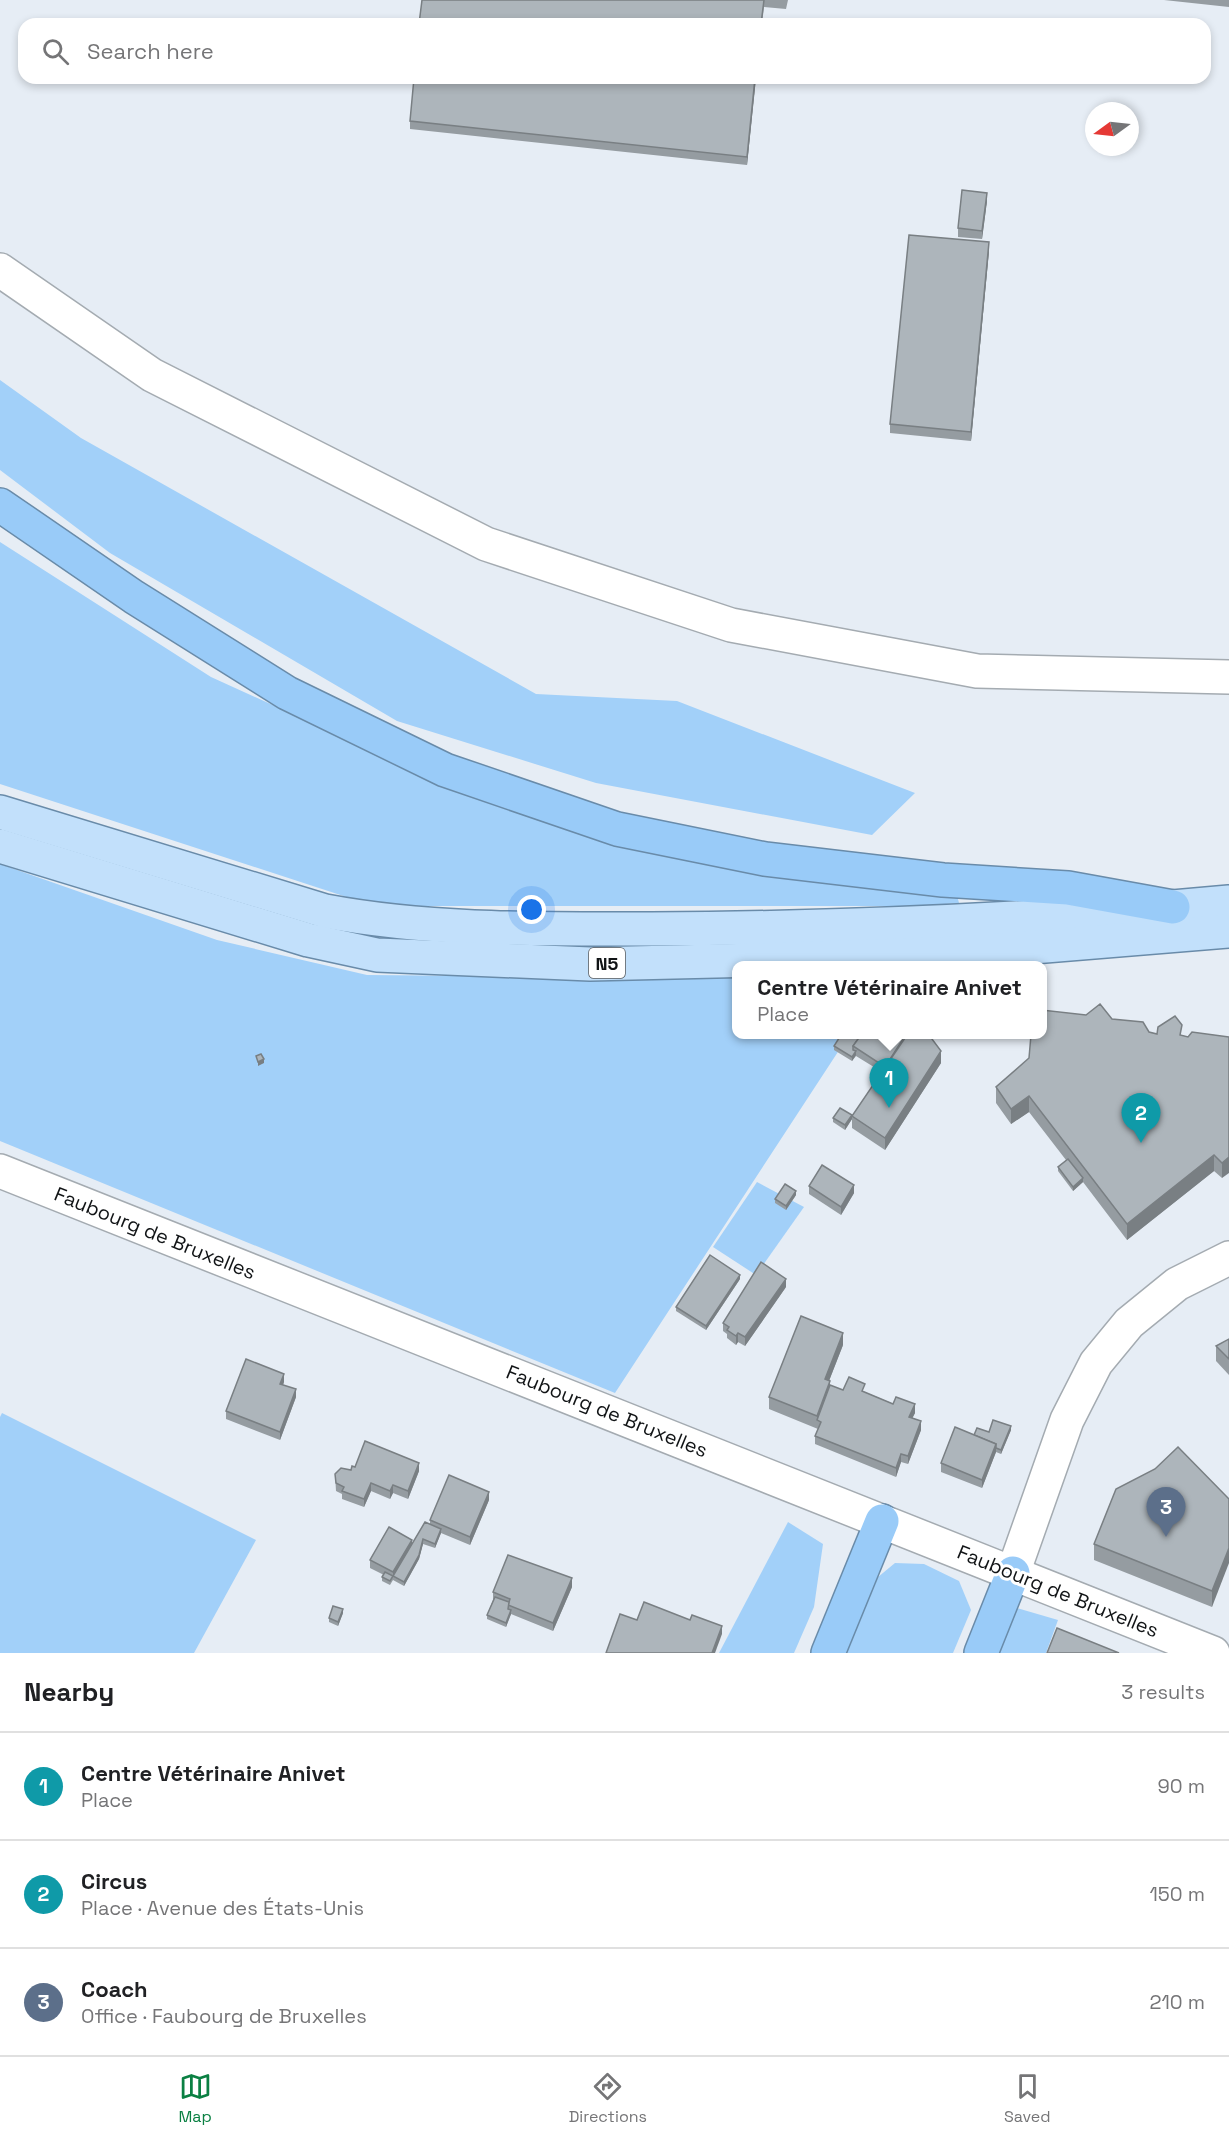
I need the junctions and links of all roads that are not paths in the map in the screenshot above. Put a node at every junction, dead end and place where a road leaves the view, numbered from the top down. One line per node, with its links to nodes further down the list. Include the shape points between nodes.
1 (0, 270): 3 (street, via 152,375 486,544 731,625 977,671)
2 (0, 505): 7 (highway, via 134,597 287,693 445,770 617,829 765,859 943,880 1068,888)
3 (1229, 677)
4 (0, 812): 7 (main road, N5, via 325,911 380,921 586,929 770,928 960,922)
5 (0, 846): 8 (main road, N5, via 308,940 377,955 590,964 960,953)
6 (1229, 902): 7 (main road, N5)
7 (1173, 907)
8 (1229, 932)
9 (0, 1171): 11 (street, Faubourg de Bruxelles)
10 (1229, 1258): 12 (street, via 1177,1284 1129,1323 1096,1363 1067,1420)
11 (882, 1521): 12 (street, Faubourg de Bruxelles); 13 (highway)
12 (1013, 1573): 14 (highway); 15 (street, Faubourg de Bruxelles)
13 (828, 1653)
14 (981, 1653)
15 (1213, 1653)

